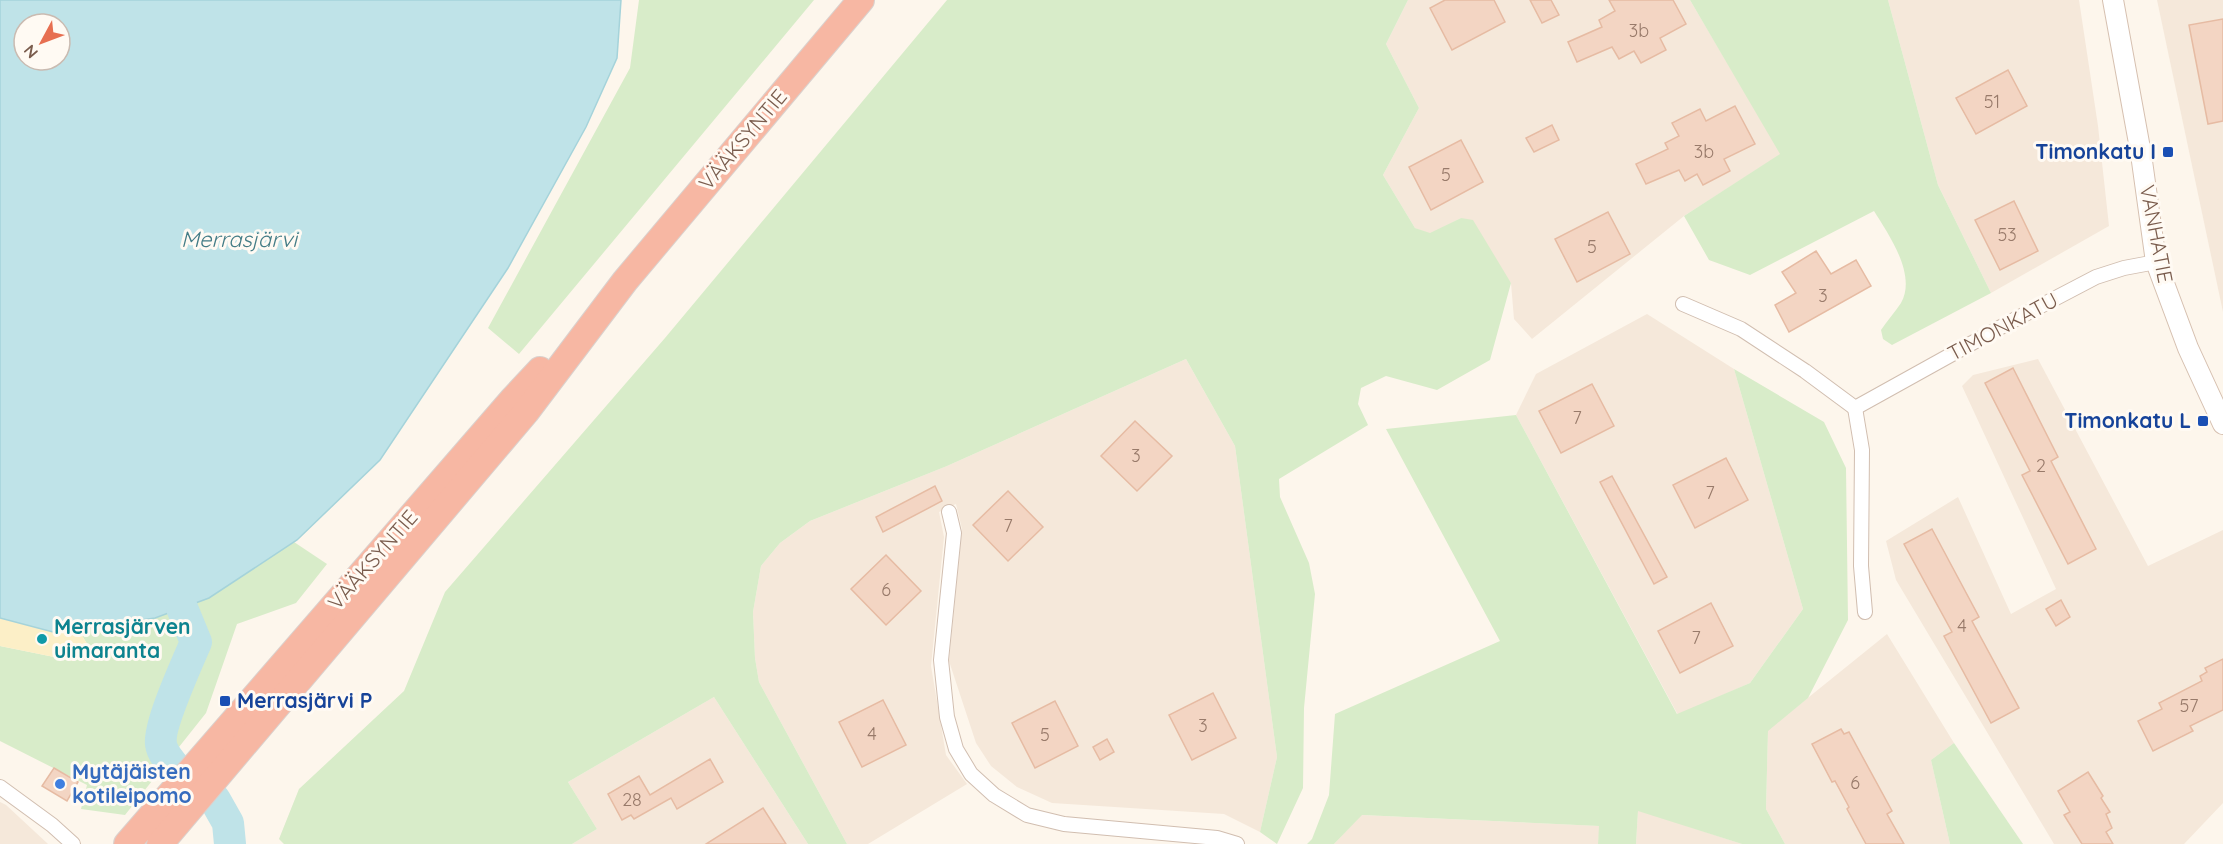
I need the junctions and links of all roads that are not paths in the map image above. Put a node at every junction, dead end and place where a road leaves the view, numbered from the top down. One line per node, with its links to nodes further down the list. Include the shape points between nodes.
1 (861, 0): 4 (highway, VÄÄKSYNTIE)
2 (2113, 0): 3 (street, VANHATIE)
3 (2156, 262): 6 (street, TIMONKATU, via 2096,277); 7 (street, VANHATIE, via 2188,348)
4 (626, 281): 12 (highway, VÄÄKSYNTIE, via 513,399); 13 (highway, VÄÄKSYNTIE, via 526,412)
5 (1683, 304): 6 (street, via 1741,329)
6 (1856, 408): 9 (street, via 1862,450 1860,566)
7 (2223, 424)
8 (949, 512): 14 (street, via 954,533 941,660 947,717 956,749 970,774 994,795 1027,814 1064,824 1217,838)
9 (1865, 612)
10 (0, 787): 11 (street)
11 (74, 844)
12 (127, 844)
13 (160, 844)
14 (1237, 844)

